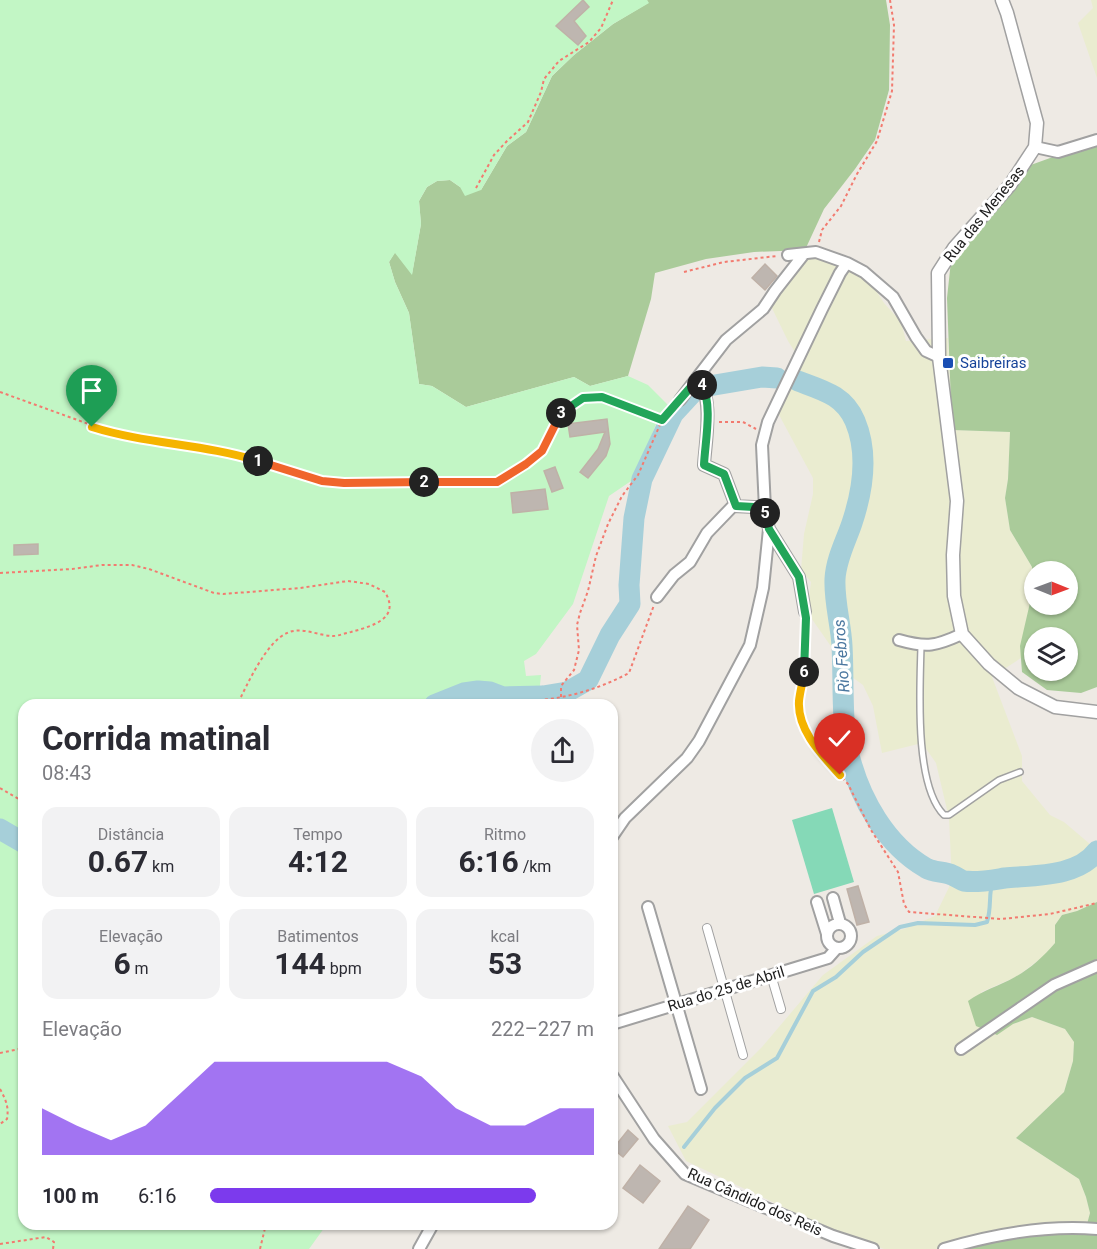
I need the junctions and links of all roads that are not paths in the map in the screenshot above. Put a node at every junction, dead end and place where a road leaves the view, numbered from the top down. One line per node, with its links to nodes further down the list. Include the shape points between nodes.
1 (1002, 0): 3 (street, via 1037,123)
2 (1097, 140): 3 (street, via 1058,152)
3 (1035, 147): 7 (street, Rua das Menesas, via 1010,185 954,248 938,273)
4 (810, 253): 5 (street); 6 (street); 8 (street, via 763,309 726,340 707,362)
5 (788, 255)
6 (847, 263): 7 (street, via 893,297 926,351); 11 (street, via 768,422 762,446)
7 (939, 357): 15 (street, Rua das Menesas, via 957,501 954,596)
8 (698, 382): 9 (street); 10 (street, via 706,394 704,465 724,474)
9 (680, 400)
10 (736, 506): 11 (street); 13 (street, via 707,533 690,562)
11 (765, 509): 12 (street)
12 (769, 529): 14 (street, via 799,577); 20 (street, via 763,588 750,645 687,758)
13 (657, 597)
14 (805, 612)
15 (962, 634): 17 (street, via 943,643); 18 (street, via 1018,688 1055,707)
16 (899, 640): 17 (street)
17 (921, 646): 19 (lane, via 920,745 936,807 944,816 949,815 999,780)
18 (1096, 710)
19 (1020, 772)
20 (618, 828)
21 (833, 898): 24 (street, Rua do 25 de Abril)
22 (817, 902): 26 (street)
23 (648, 907): 31 (street)
24 (840, 923): 26 (street, via 832,925); 27 (street, Rua do 25 de Abril, via 849,928 852,939 845,948)
25 (707, 927): 30 (street)
26 (827, 934): 27 (street)
27 (836, 949): 29 (street, Rua do 25 de Abril, via 828,958)
28 (1097, 966): 34 (street, via 1054,986)
29 (771, 975): 30 (street, Rua do 25 de Abril); 32 (street)
30 (724, 989): 31 (street, Rua do 25 de Abril); 35 (street)
31 (676, 1004): 33 (street, Rua do 25 de Abril); 37 (street)
32 (781, 1009)
33 (618, 1022)
34 (961, 1049)
35 (743, 1055)
36 (618, 1084): 40 (street, Rua Cândido dos Reis, via 654,1138 685,1174)
37 (701, 1089)
38 (1097, 1229): 44 (street, via 1072,1226 1009,1233)
39 (430, 1230): 41 (street)
40 (832, 1236): 42 (street); 43 (street, Rua Cândido dos Reis)
41 (419, 1249)
42 (848, 1249)
43 (873, 1249)
44 (944, 1249)

